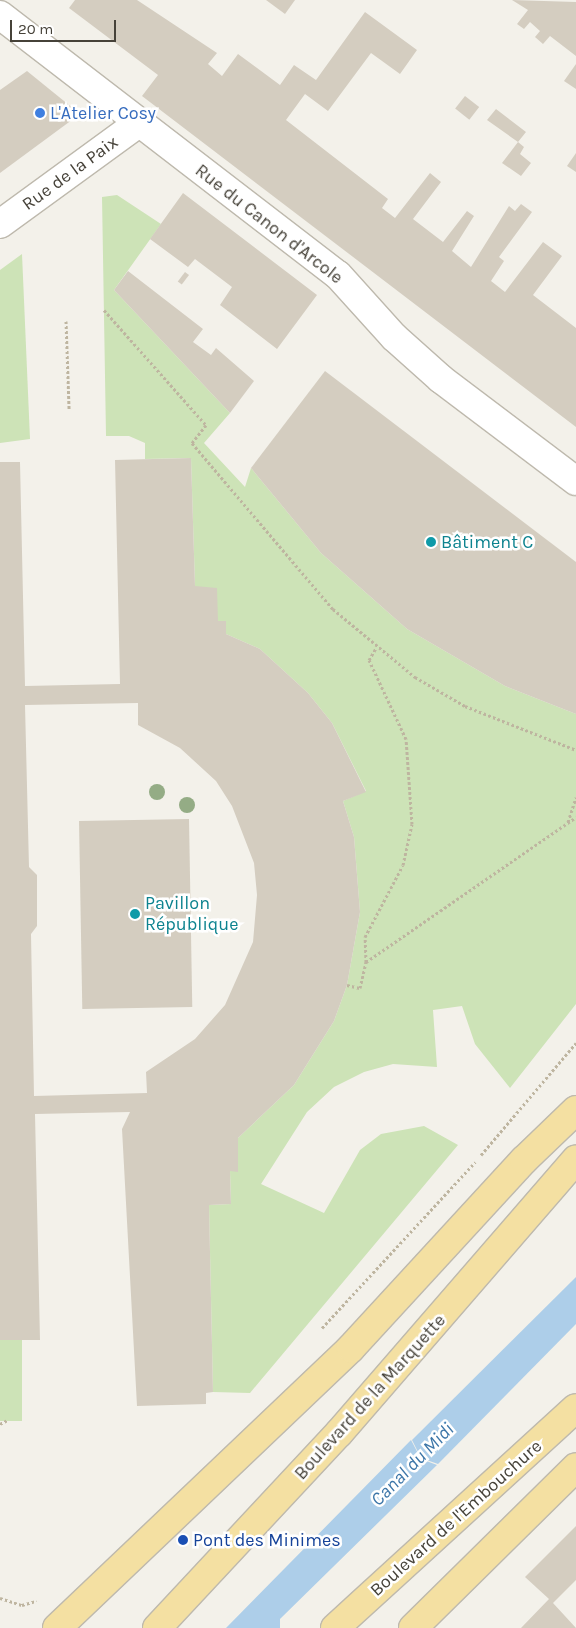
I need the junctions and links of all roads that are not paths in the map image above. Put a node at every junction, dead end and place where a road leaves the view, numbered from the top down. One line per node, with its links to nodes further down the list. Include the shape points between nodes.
1 (12, 0): 2 (street)
2 (0, 16): 3 (street, Rue du Canon d'Arcole)
3 (140, 122): 4 (street, Rue de la Paix); 5 (street, Rue du Canon d'Arcole, via 338,275 394,337 441,378)
4 (0, 224)
5 (576, 481)
6 (576, 1110): 10 (main road, via 524,1160 351,1348)
7 (576, 1159): 11 (main road, Boulevard de la Marquette, via 340,1433)
8 (576, 1408): 12 (main road, Boulevard de l'Embouchure)
9 (576, 1467): 13 (main road)
10 (57, 1628)
11 (157, 1628)
12 (335, 1628)
13 (413, 1628)

